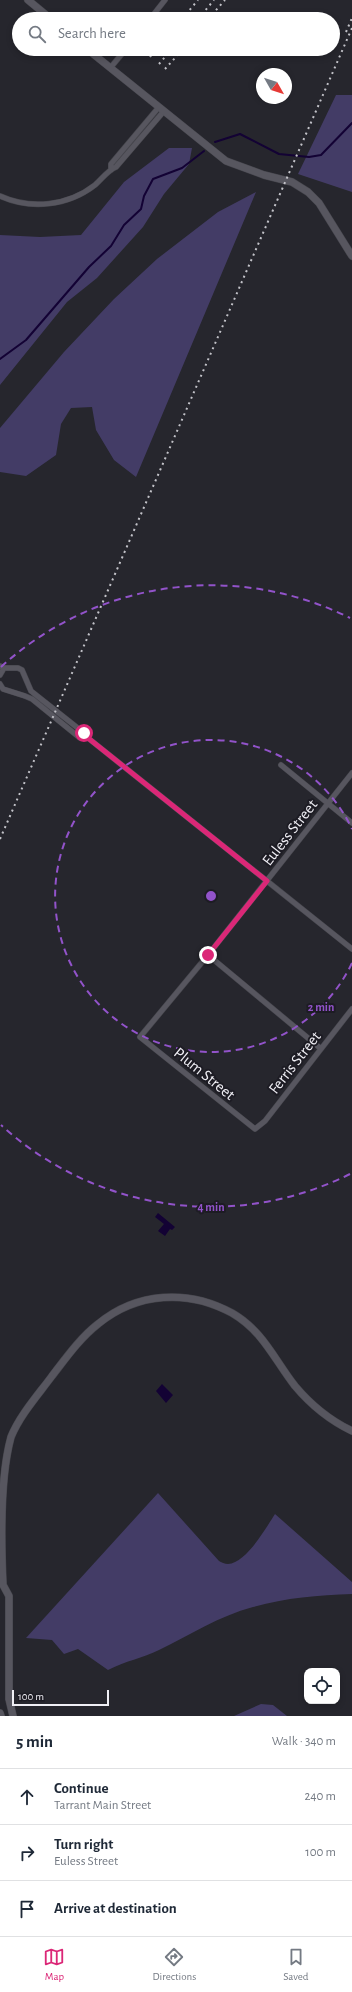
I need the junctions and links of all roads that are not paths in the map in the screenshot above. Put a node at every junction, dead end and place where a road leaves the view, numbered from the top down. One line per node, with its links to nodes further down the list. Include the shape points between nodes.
1 (28, 0): 3 (street)
2 (166, 0): 4 (street)
3 (43, 12)
4 (156, 12)
5 (96, 56): 7 (street)
6 (120, 56): 7 (street)
7 (111, 67): 8 (street)
8 (161, 109): 9 (street, via 111,164 111,170 82,194 68,200 36,204); 10 (street, via 226,161 292,182 308,192 319,203)
9 (0, 196)
10 (352, 256)
11 (2, 667): 12 (street); 14 (street, via 11,666 22,670 31,691)
12 (0, 675)
13 (0, 684): 14 (street, via 3,689 26,696 80,738)
14 (88, 738): 19 (street)
15 (281, 765): 17 (street)
16 (352, 773): 17 (street, Euless Street)
17 (328, 803): 18 (street); 19 (street, Euless Street)
18 (352, 823)
19 (267, 881): 20 (street); 21 (street, Euless Street)
20 (352, 949)
21 (208, 955): 23 (street, Euless Street); 24 (street)
22 (352, 1009): 24 (street, Ferris Street)
23 (140, 1037): 25 (street, Plum Street)
24 (320, 1048): 25 (street, Ferris Street, via 265,1121)
25 (255, 1128)
26 (352, 1431): 27 (street, via 326,1416 310,1402 253,1327 231,1313 212,1304 182,1297 146,1299 124,1307 97,1325 77,1344 26,1411 11,1437 3,1470 1,1497)
27 (1, 1588): 30 (street, via 9,1596 9,1699)
28 (0, 1713): 29 (street)
29 (1, 1716)
30 (13, 1716)

